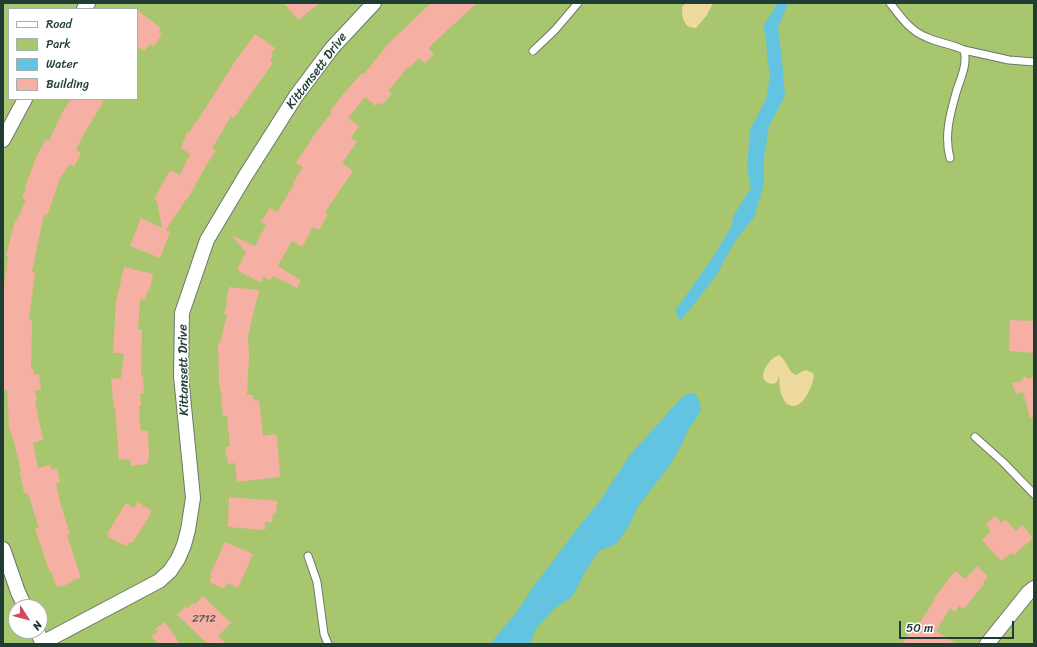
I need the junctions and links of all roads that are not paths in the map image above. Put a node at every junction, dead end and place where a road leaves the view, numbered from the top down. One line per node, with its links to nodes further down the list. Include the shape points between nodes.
1 (374, 3): 16 (street, Kittansett Drive, via 332,48 296,96 244,178 208,240 182,313 181,376 193,498 188,530 178,559 170,572 159,581)
2 (578, 3): 5 (lane)
3 (890, 3): 4 (lane, via 915,31)
4 (964, 50): 6 (lane, via 1009,60); 9 (lane, via 966,57 963,72 948,127 947,148)
5 (533, 51)
6 (1034, 62)
7 (24, 100): 8 (street)
8 (3, 140)
9 (950, 158)
10 (975, 437): 11 (lane)
11 (1034, 494)
12 (3, 549): 15 (street)
13 (308, 556): 17 (lane, via 317,582)
14 (1031, 591): 18 (street)
15 (21, 599)
16 (48, 636)
17 (328, 644)
18 (987, 644)

